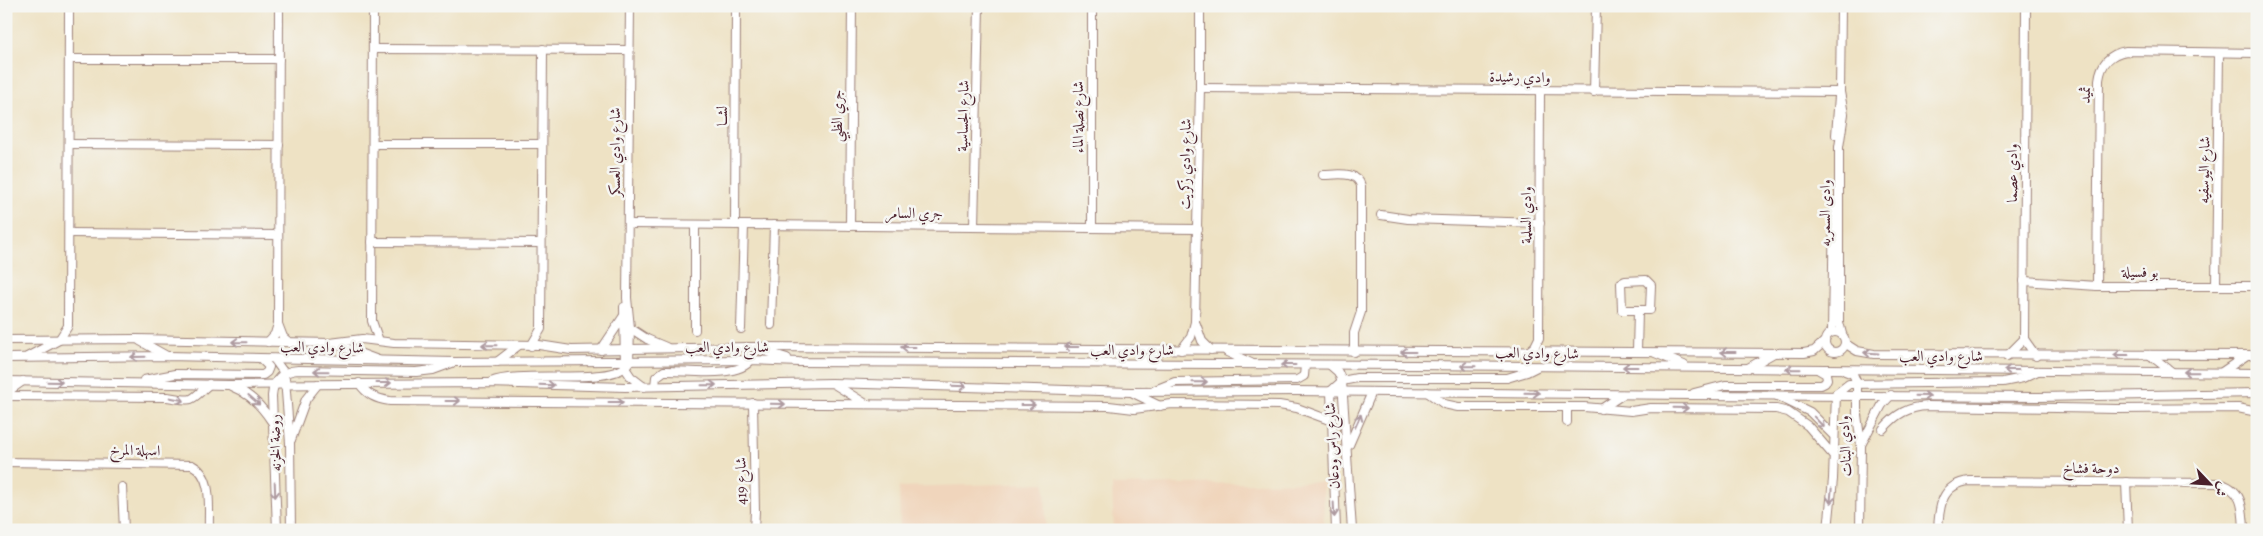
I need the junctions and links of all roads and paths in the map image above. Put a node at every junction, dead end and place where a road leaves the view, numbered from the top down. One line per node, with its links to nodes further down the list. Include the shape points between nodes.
1 (69, 6): 18 (street)
2 (279, 6): 19 (street)
3 (374, 6): 13 (street)
4 (630, 6): 15 (street, شارع وادي العسكر)
5 (736, 6): 33 (street, لشــا)
6 (852, 6): 36 (street, جري الظبي)
7 (979, 6): 37 (street, شارع الجساسية)
8 (1092, 6): 38 (street, شارع نصلة الماء)
9 (1200, 6): 20 (street, شارع وادي زكريت)
10 (1596, 6): 22 (street)
11 (1841, 6): 23 (street, وادى السمريه)
12 (2026, 6): 44 (street, وادي عصما)
13 (373, 49): 14 (street); 25 (street)
14 (542, 50): 15 (street); 26 (street)
15 (629, 50): 31 (street, شارع وادي العسكر)
16 (2219, 53): 17 (street, ثميد); 45 (street, ثميد, via 2126,50 2112,55 2104,64 2099,80); 46 (street, شارع اليوسفيه)
17 (2257, 53)
18 (69, 59): 19 (street); 24 (street)
19 (279, 59): 27 (street)
20 (1200, 88): 21 (street, وادي رشيدة); 39 (street, شارع وادي زكريت)
21 (1540, 92): 22 (street, وادي رشيدة); 30 (street, وادي السلمة)
22 (1594, 92): 23 (street, وادي رشيدة)
23 (1840, 92): 60 (street, وادى السمريه, via 1834,154); 61 (street, وادى السمريه, via 1844,114 1839,147 1839,322)
24 (69, 144): 27 (street); 40 (street)
25 (373, 144): 26 (street); 42 (street)
26 (542, 144): 43 (street)
27 (279, 145): 41 (street)
28 (1323, 175): 88 (street, via 1354,176 1361,186 1360,312 1354,333)
29 (1381, 215): 30 (street, via 1408,219)
30 (1540, 223): 62 (street, وادي السلمة)
31 (629, 224): 32 (street, جري السامر); 48 (street, شارع وادي العسكر)
32 (695, 225): 33 (street, جري السامر); 59 (street)
33 (735, 225): 34 (street, جري السامر)
34 (744, 225): 35 (street, جري السامر); 58 (street)
35 (774, 225): 36 (street, جري السامر); 54 (street)
36 (850, 226): 37 (street, جري السامر)
37 (974, 227): 38 (street, جري السامر)
38 (1092, 228): 39 (street, جري السامر)
39 (1198, 229): 52 (street, شارع وادي زكريت)
40 (69, 233): 41 (street); 55 (street)
41 (278, 235): 53 (street)
42 (372, 242): 43 (street); 51 (street)
43 (541, 243): 57 (street)
44 (2024, 281): 45 (street, بو فسيلة); 64 (street, وادي عصما)
45 (2097, 286): 46 (street, بو فسيلة)
46 (2216, 286): 47 (street, بو فسيلة)
47 (2257, 286)
48 (627, 298): 50 (street, شارع وادي العسكر); 56 (street, شارع وادي العسكر)
49 (1638, 311): 49 (street, via 1651,308 1650,283 1646,280 1624,281 1620,285 1621,308); 87 (street)
50 (624, 316): 81 (street); 82 (street, شارع وادي العسكر)
51 (372, 321): 68 (street); 69 (street)
52 (1196, 322): 83 (street, شارع وادي زكريت, via 1191,337); 84 (street, شارع وادي زكريت, via 1199,335)
53 (278, 324): 71 (street); 72 (street, via 280,332)
54 (771, 325)
55 (68, 326): 66 (street); 67 (street)
56 (630, 328): 79 (street); 82 (street, شارع وادي العسكر)
57 (541, 329): 76 (street); 77 (street)
58 (741, 329)
59 (695, 330)
60 (1832, 332): 61 (street); 70 (street)
61 (1842, 334): 74 (street)
62 (1539, 338): 86 (street); 90 (street)
63 (136, 339): 67 (street); 71 (street, one-way to 63); 96 (street)
64 (2024, 339): 97 (street); 98 (street)
65 (6, 340): 66 (street)
66 (59, 340): 67 (street); 100 (street)
67 (78, 340)
68 (362, 340): 69 (street); 73 (street)
69 (379, 341): 75 (street, one-way to 69)
70 (1825, 341): 74 (street, via 1832,352 1839,352); 92 (street, via 1809,352)
71 (268, 342): 72 (street)
72 (290, 343): 73 (street)
73 (330, 343): 104 (street)
74 (1846, 344): 97 (street, one-way to 74, via 1868,354)
75 (519, 346): 76 (street); 106 (street)
76 (531, 346): 77 (street)
77 (549, 346): 81 (street, via 568,350)
78 (749, 346): 79 (street); 80 (street, one-way to 78); 107 (street)
79 (672, 349): 82 (street)
80 (1166, 349): 83 (street); 109 (street)
81 (601, 350): 82 (street)
82 (627, 350): 108 (street, شارع وادي العسكر)
83 (1181, 350): 84 (street)
84 (1212, 350): 85 (street)
85 (1224, 350): 88 (street); 110 (street)
86 (1552, 351): 87 (street); 90 (street)
87 (1637, 351): 91 (street)
88 (1354, 352): 89 (street, one-way to 88)
89 (1434, 352): 90 (street); 113 (street)
90 (1528, 352)
91 (1654, 352): 92 (street, one-way to 91); 115 (street)
92 (1774, 352): 116 (street)
93 (2247, 354): 94 (street); 95 (street); 121 (street)
94 (2150, 355): 98 (street, one-way to 98); 120 (street)
95 (2257, 355)
96 (168, 356): 100 (street, شارع وادي العب, one-way to 100); 102 (street, شارع وادي العب)
97 (2007, 356): 98 (street)
98 (2036, 356)
99 (6, 358): 100 (street, شارع وادي العب)
100 (25, 358)
101 (274, 359): 102 (street, شارع وادي العب); 104 (street, شارع وادي العب); 122 (street, روضة الخزنه)
102 (262, 360): 128 (street, via 269,367 263,375 175,374)
103 (751, 360): 107 (street, شارع وادي العب); 108 (street, شارع وادي العب); 137 (street, via 746,366 733,371 664,371 656,377)
104 (382, 362): 105 (street, شارع وادي العب)
105 (455, 362): 106 (street, شارع وادي العب); 122 (street, one-way to 122, via 416,372 298,370)
106 (497, 362): 108 (street, شارع وادي العب)
107 (799, 362): 109 (street, شارع وادي العب)
108 (626, 363): 135 (street, via 603,375 513,376); 138 (street, via 631,377)
109 (1135, 364): 110 (street, شارع وادي العب)
110 (1255, 365): 111 (street, شارع وادي العب, one-way to 110)
111 (1305, 365): 112 (street, شارع وادي العب); 139 (street, one-way to 111, via 1175,382 1297,380 1304,376)
112 (1330, 365): 113 (street, شارع وادي العب); 126 (street, شارع راس ودعان)
113 (1414, 365): 114 (street, شارع وادي العب, one-way to 113)
114 (1537, 367): 115 (street, شارع وادي العب, one-way to 114); 126 (street, via 1507,378 1357,378)
115 (1688, 367): 116 (street, شارع وادي العب)
116 (1748, 368): 117 (street, شارع وادي العب, one-way to 116)
117 (1816, 369): 118 (street, شارع وادي العب); 151 (street, via 1827,376 1823,384 1725,385)
118 (1842, 370): 119 (street, شارع وادي العب, one-way to 118); 130 (street, via 1853,374)
119 (2039, 370): 120 (street, شارع وادي العب); 130 (street, via 2023,378 2003,382)
120 (2172, 372): 121 (street, شارع وادي العب, one-way to 120)
121 (2221, 372): 123 (street, شارع وادي العب)
122 (284, 374): 132 (street); 133 (street, روضة الخزنه)
123 (2257, 374)
124 (6, 381): 125 (street)
125 (23, 381): 128 (street, one-way to 128); 150 (street)
126 (1342, 381): 141 (street); 142 (street, شارع راس ودعان)
127 (832, 382): 137 (street, one-way to 127); 143 (street, one-way to 143); 155 (street)
128 (134, 383): 131 (street)
129 (359, 383): 134 (street); 135 (street, one-way to 135); 154 (street, one-way to 154, via 368,394 390,401)
130 (1857, 383): 149 (street, via 1844,386); 152 (street, وادي البنات)
131 (209, 384): 136 (street); 150 (street, one-way to 131, via 168,397 188,401)
132 (274, 384): 133 (street); 136 (street); 163 (street, روضة الخزنه)
133 (286, 384): 134 (street); 166 (street, روضة الخزنه)
134 (318, 384): 166 (street, via 306,399)
135 (487, 384): 138 (street, one-way to 138)
136 (228, 385): 163 (street, one-way to 163, via 258,403)
137 (655, 386): 138 (street)
138 (644, 387)
139 (1153, 391): 140 (street); 143 (street)
140 (1295, 391): 141 (street); 156 (street)
141 (1331, 391): 142 (street); 161 (street, شارع راس ودعان)
142 (1343, 391): 144 (street); 168 (street, شارع راس ودعان)
143 (1131, 392): 157 (street)
144 (1372, 392): 145 (street); 168 (street, one-way to 144)
145 (1427, 392): 147 (street, one-way to 147); 158 (street, via 1444,404 1453,406)
146 (2257, 393): 153 (street, one-way to 146, via 2039,397)
147 (1623, 394): 151 (street); 159 (street)
148 (1773, 394): 149 (street); 151 (street); 165 (street, one-way to 165, via 1803,408)
149 (1836, 394): 152 (street); 165 (street, وادي البنات)
150 (6, 395)
151 (1690, 395)
152 (1857, 395): 153 (street); 167 (street, وادي البنات)
153 (1891, 395): 167 (street, via 1882,405)
154 (753, 404): 155 (street, one-way to 155); 179 (street, شارع 419)
155 (866, 404): 157 (street, one-way to 157, via 1109,406 1134,409)
156 (1270, 405): 157 (street); 161 (street, via 1297,408)
157 (1160, 406)
158 (1567, 407): 159 (street); 162 (street)
159 (1601, 409): 169 (street, one-way to 169, via 1776,409 1799,417)
160 (2257, 412): 164 (street, via 2238,408 1928,406 1904,410)
161 (1332, 421): 180 (street, شارع راس ودعان, one-way to 180)
162 (1567, 422)
163 (273, 424): 174 (street, روضة الخزنه, one-way to 174)
164 (1883, 429)
165 (1833, 435): 169 (street, وادي البنات)
166 (290, 443): 173 (street, روضة الخزنه)
167 (1861, 445): 183 (street, وادي البنات)
168 (1347, 452): 181 (street, شارع راس ودعان)
169 (1832, 454): 182 (street, وادي البنات, one-way to 182)
170 (6, 462): 176 (street, اسهلة المرخ, via 192,465 206,479)
171 (2126, 482): 184 (street, دوحة فشاخ, via 1964,482 1949,489 1942,498); 185 (street); 186 (street, دوحة فشاخ, via 2224,484 2240,497)
172 (122, 487): 175 (street)
173 (290, 510): 174 (street); 178 (street, روضة الخزنه)
174 (276, 511): 177 (street, روضة الخزنه)
175 (124, 530)
176 (209, 530)
177 (277, 530)
178 (291, 530)
179 (754, 530)
180 (1336, 530)
181 (1352, 530)
182 (1828, 530)
183 (1860, 530)
184 (1938, 530)
185 (2128, 530)
186 (2244, 530)

